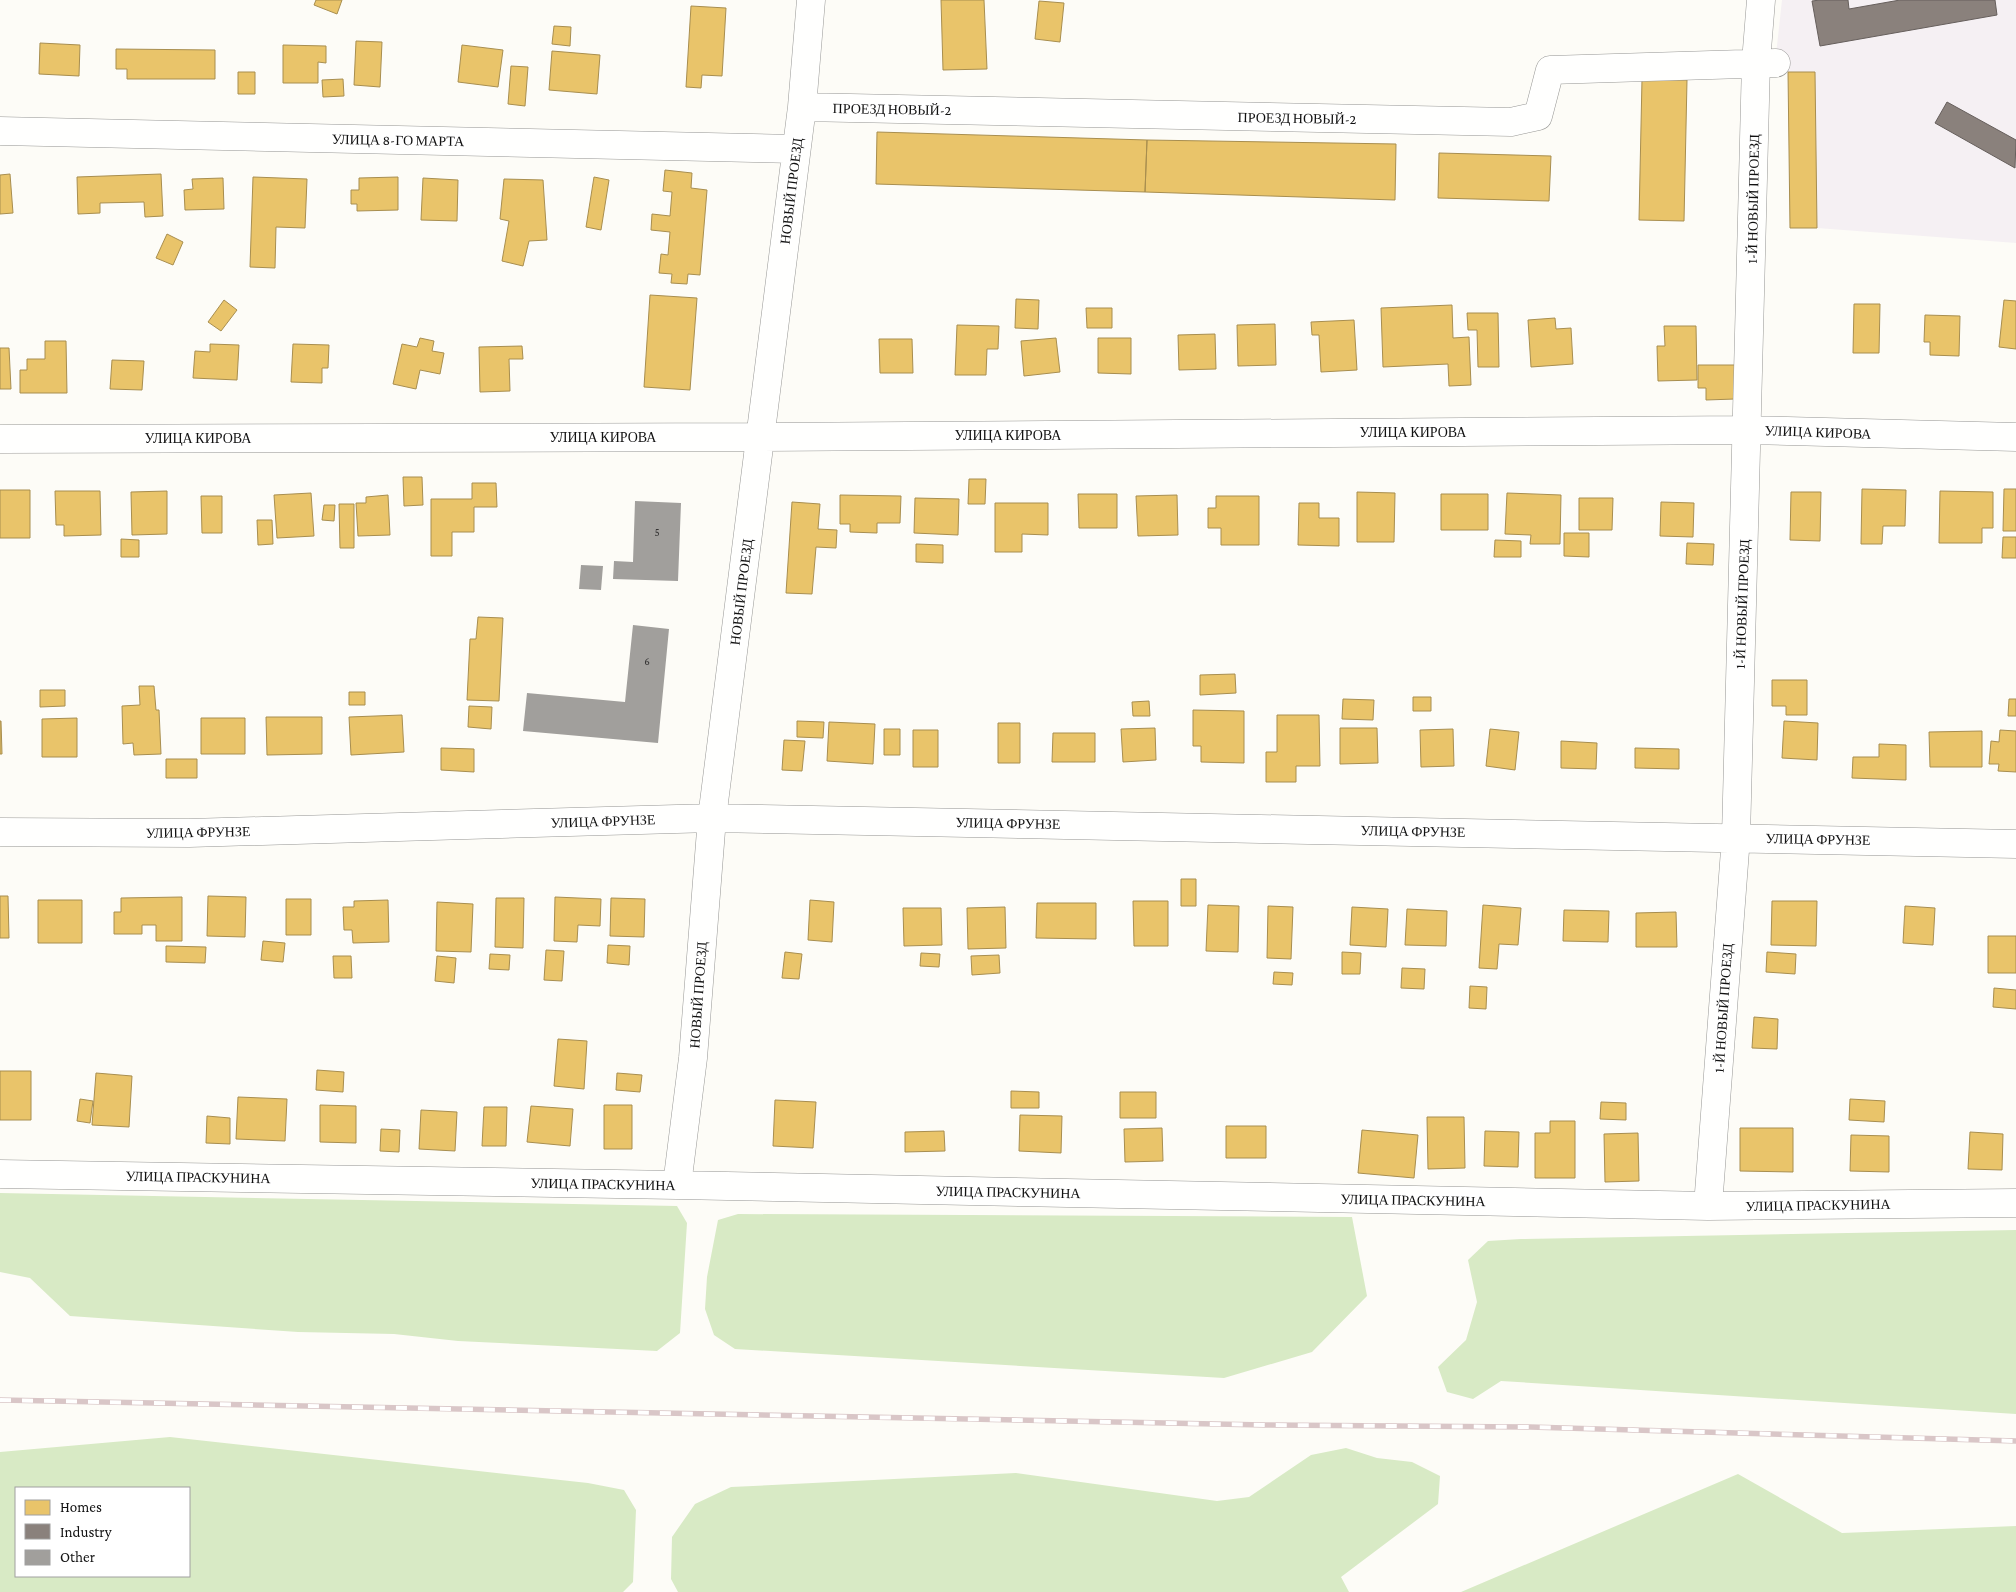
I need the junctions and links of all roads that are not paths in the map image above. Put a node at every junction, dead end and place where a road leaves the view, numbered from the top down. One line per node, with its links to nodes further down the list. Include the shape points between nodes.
1 (811, 0): 4 (street, НОВЫЙ ПРОЕЗД)
2 (1762, 0): 3 (street, 1-Й НОВЫЙ ПРОЕЗД)
3 (1766, 62): 4 (street, ПРОЕЗД НОВЫЙ-2, via 1550,70 1538,116 1511,122); 7 (street, 1-Й НОВЫЙ ПРОЕЗД)
4 (802, 107): 6 (street, НОВЫЙ ПРОЕЗД)
5 (0, 131): 6 (street, УЛИЦА 8-ГО МАРТА)
6 (796, 149): 8 (street, НОВЫЙ ПРОЕЗД)
7 (1747, 430): 8 (street, УЛИЦА КИРОВА); 9 (street, УЛИЦА КИРОВА); 13 (street, 1-Й НОВЫЙ ПРОЕЗД)
8 (762, 437): 10 (street, УЛИЦА КИРОВА); 11 (street, НОВЫЙ ПРОЕЗД)
9 (2016, 437)
10 (0, 439)
11 (712, 818): 12 (street, УЛИЦА ФРУНЗЕ, via 190,833); 13 (street, УЛИЦА ФРУНЗЕ); 16 (street, НОВЫЙ ПРОЕЗД, via 693,1058)
12 (0, 832)
13 (1736, 837): 14 (street, УЛИЦА ФРУНЗЕ); 18 (street, 1-Й НОВЫЙ ПРОЕЗД)
14 (2016, 844)
15 (0, 1174): 16 (street, УЛИЦА ПРАСКУНИНА)
16 (677, 1185): 18 (street, УЛИЦА ПРАСКУНИНА)
17 (2016, 1203): 18 (street, УЛИЦА ПРАСКУНИНА)
18 (1708, 1206)

